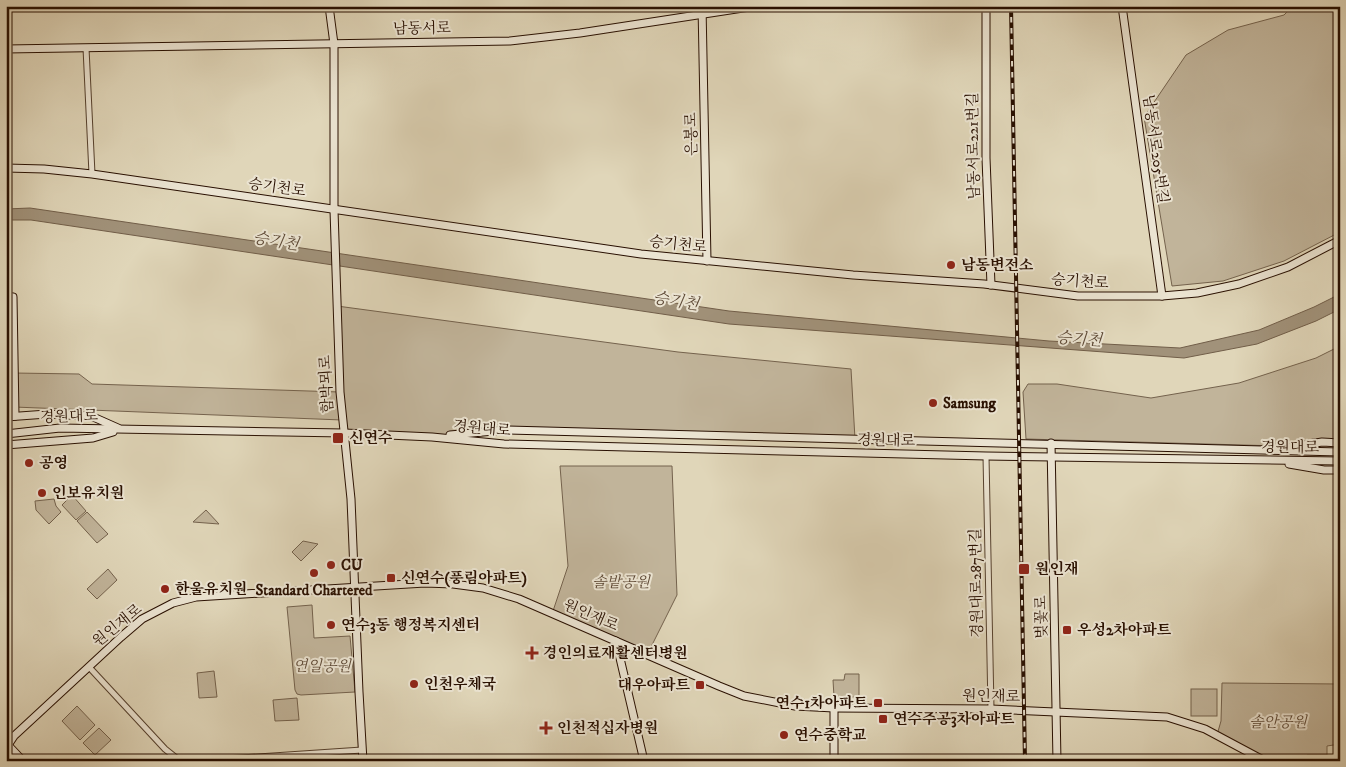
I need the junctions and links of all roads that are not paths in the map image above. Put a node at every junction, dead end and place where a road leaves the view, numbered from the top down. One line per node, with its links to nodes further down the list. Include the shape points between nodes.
1 (329, 6): 6 (main road, 함박뫼로)
2 (756, 6): 5 (main road, 남동서로)
3 (986, 6): 14 (main road, 남동서로221번길, via 986,158)
4 (1122, 6): 16 (main road, 남동서로205번길)
5 (703, 10): 6 (main road, 남동서로, via 580,33 510,41); 13 (main road, 은봉로)
6 (334, 44): 7 (main road, 남동서로); 11 (main road, 함박뫼로)
7 (86, 48): 8 (main road, 남동서로); 10 (street)
8 (6, 49)
9 (6, 168): 10 (main road, 승기천로)
10 (92, 174): 11 (main road, 승기천로)
11 (334, 210): 13 (main road, 승기천로, via 593,248); 20 (main road, 함박뫼로)
12 (1340, 240): 16 (main road, 승기천로, via 1288,268 1239,284)
13 (707, 261): 14 (main road, 승기천로)
14 (991, 286): 16 (main road, 승기천로, via 1078,296)
15 (6, 296): 17 (main road, via 13,297)
16 (1162, 296)
17 (15, 416): 18 (main road); 19 (main road, via 91,416)
18 (6, 417)
19 (120, 429): 20 (main road, 경원대로); 21 (main road, 경원대로, via 60,428); 25 (main road, via 93,438)
20 (344, 433): 22 (main road, 경원대로); 33 (main road, 함박뫼로)
21 (6, 434)
22 (432, 437): 23 (main road, 경원대로, via 505,430); 28 (main road, 경원대로, via 504,444)
23 (1051, 443): 26 (main road, 경원대로); 29 (main road, 벚꽃로)
24 (1340, 443): 26 (main road, via 1322,442)
25 (6, 445)
26 (1268, 450): 27 (main road, 경원대로)
27 (1340, 452)
28 (986, 456): 29 (main road, 경원대로); 37 (street, 경원대로287번길)
29 (1051, 457): 30 (main road, 경원대로); 38 (main road, 벚꽃로)
30 (1269, 460): 31 (main road, 경원대로); 32 (main road)
31 (1340, 461)
32 (1340, 470)
33 (355, 586): 34 (main road, 원인재로, via 425,583 483,588 519,599); 35 (main road, 원인재로, via 196,597 173,603 142,619); 40 (main road, 함박뫼로)
34 (616, 641): 36 (main road, 원인재로, via 744,696 795,706); 45 (main road)
35 (88, 667): 39 (main road, 원인재로); 42 (street)
36 (834, 708): 37 (main road, 원인재로); 46 (main road)
37 (991, 710): 38 (main road, 원인재로)
38 (1056, 712): 47 (main road, 벚꽃로); 48 (main road, 원인재로, via 1167,717 1205,729)
39 (7, 745): 41 (main road)
40 (362, 750): 43 (street); 44 (main road, 함박뫼로)
41 (23, 761)
42 (180, 761)
43 (196, 761)
44 (363, 761)
45 (644, 761)
46 (834, 761)
47 (1057, 761)
48 (1265, 761)

